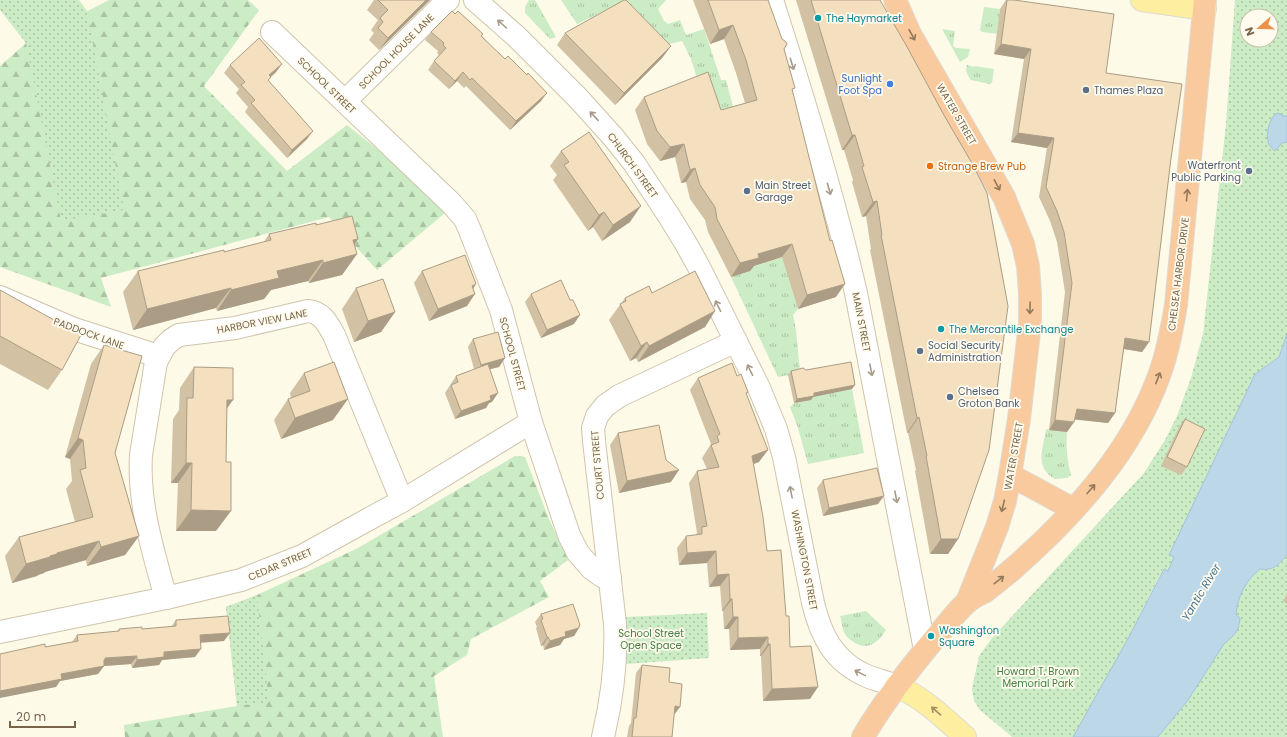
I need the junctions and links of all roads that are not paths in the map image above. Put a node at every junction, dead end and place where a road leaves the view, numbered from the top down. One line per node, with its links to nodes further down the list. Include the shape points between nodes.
1 (448, 0): 8 (street, SCHOOL HOUSE LANE)
2 (475, 0): 10 (street, CHURCH STREET, one-way to 2, via 685,242 627,154 517,37)
3 (772, 0): 20 (street, MAIN STREET, one-way to 20, via 845,243)
4 (895, 0): 13 (highway, WATER STREET, one-way to 13, via 908,29 1004,197 1027,258 1030,323)
5 (1142, 0): 6 (main road)
6 (1205, 5): 15 (highway, CHELSEA HARBOR DRIVE, one-way to 6, via 1113,462 1134,430 1152,395 1167,351 1178,293)
7 (272, 32): 8 (street, SCHOOL STREET)
8 (345, 101): 12 (street, SCHOOL STREET, via 465,219 501,310)
9 (0, 297): 11 (street, PADDOCK LANE, via 74,329)
10 (736, 341): 16 (street, COURT STREET, via 619,396 597,416 593,428 594,441); 21 (street, WASHINGTON STREET, one-way to 10, via 845,665 834,653 816,618 784,457 776,429)
11 (158, 356): 14 (street, HARBOR VIEW LANE, via 171,340 179,335 235,328 308,311 318,314 328,324 334,336); 17 (street, HARBOR VIEW LANE, via 140,467 142,499)
12 (531, 422): 14 (street, CEDAR STREET); 16 (street, SCHOOL STREET, via 573,544 594,571)
13 (1010, 475): 15 (highway); 18 (highway, WATER STREET, one-way to 18, via 997,528)
14 (402, 501): 17 (street, CEDAR STREET, via 302,556 241,580)
15 (1073, 509): 18 (highway, CHELSEA HARBOR DRIVE, one-way to 15, via 1014,568)
16 (610, 577): 22 (street, via 616,663)
17 (166, 598): 19 (street, CEDAR STREET)
18 (967, 602): 20 (highway, CHELSEA HARBOR DRIVE)
19 (0, 632)
20 (925, 650): 21 (highway, CHELSEA HARBOR DRIVE)
21 (896, 686): 23 (highway); 24 (main road, one-way to 21, via 922,700)
22 (603, 737)
23 (863, 737)
24 (965, 737)

